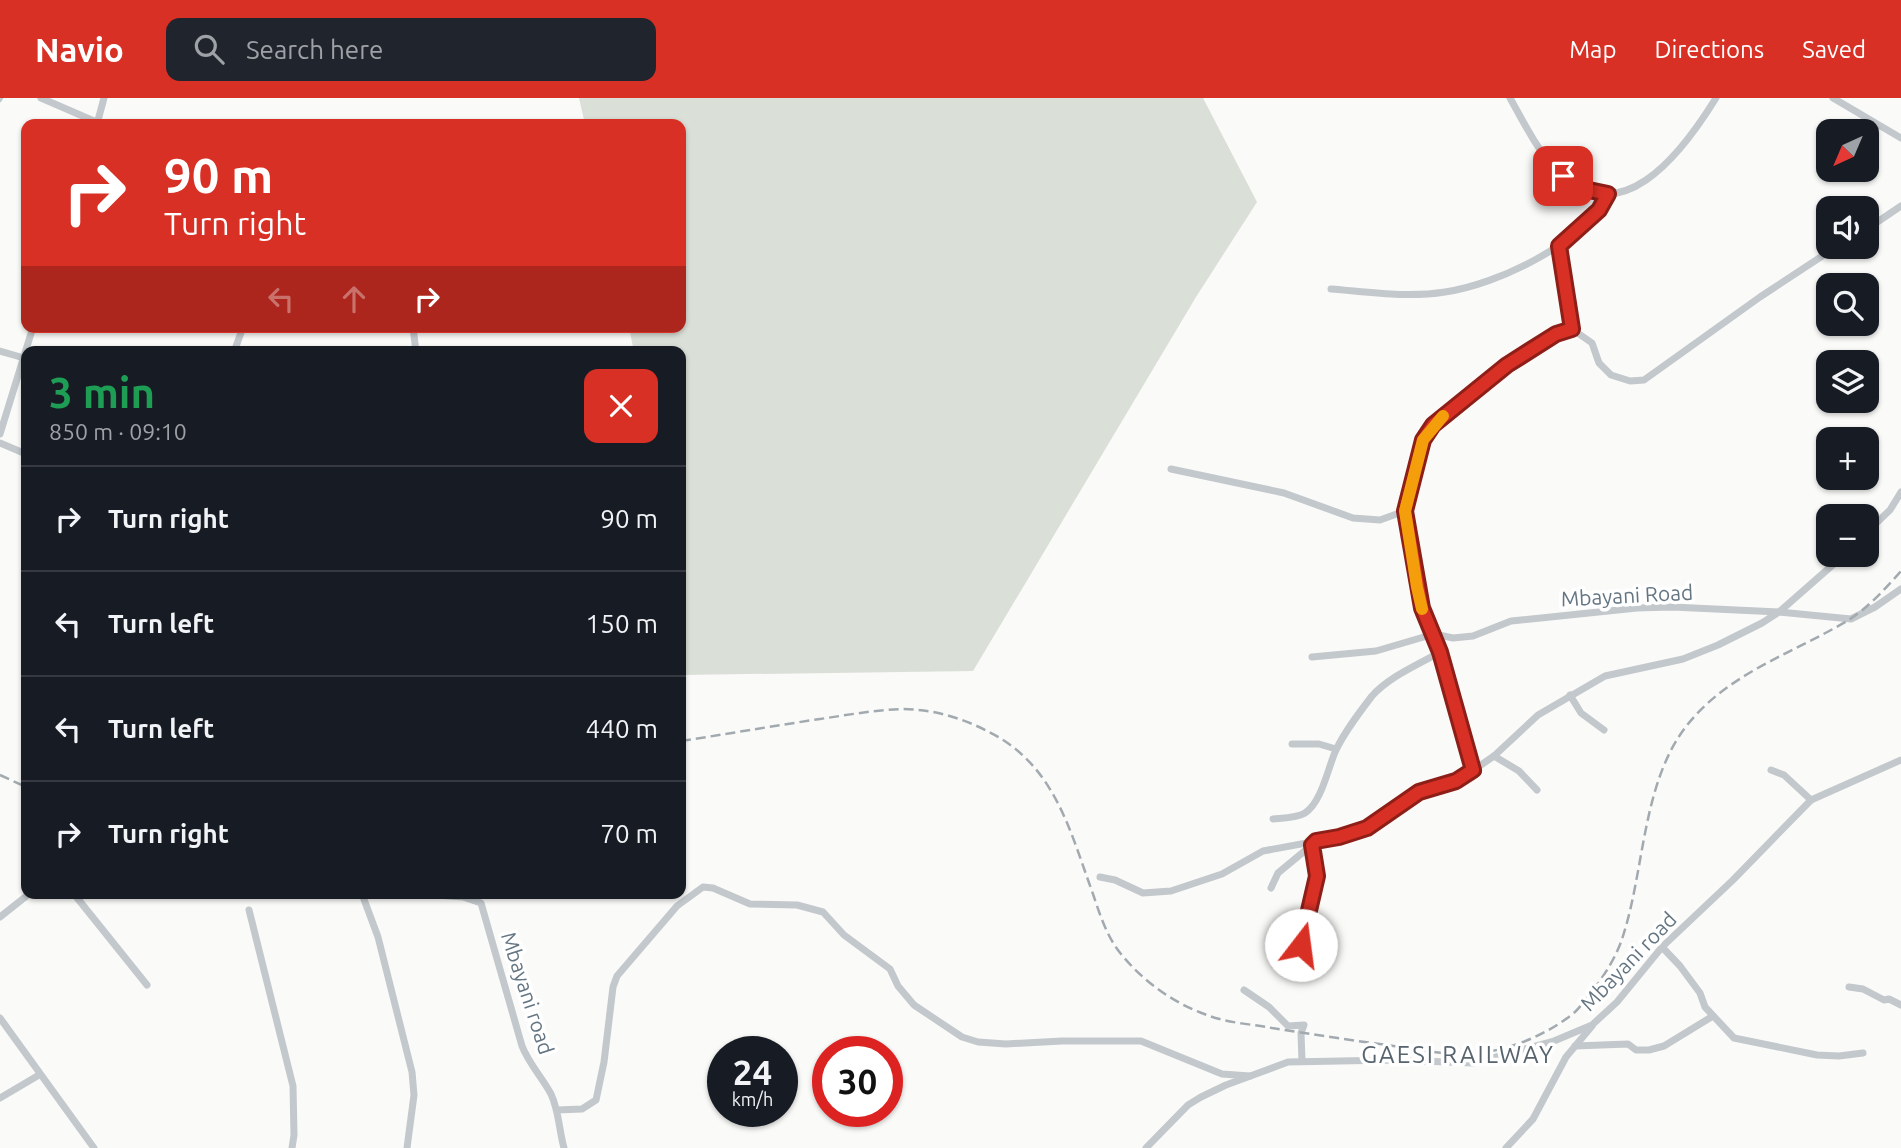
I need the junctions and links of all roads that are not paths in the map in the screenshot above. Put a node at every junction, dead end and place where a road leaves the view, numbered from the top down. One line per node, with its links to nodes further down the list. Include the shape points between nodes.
1 (41, 98): 6 (street)
2 (104, 98): 7 (street)
3 (1510, 98): 9 (street, via 1532,138 1563,176 1584,189)
4 (1716, 98): 9 (street, via 1661,168 1640,186)
5 (1833, 98): 8 (street)
6 (88, 119)
7 (100, 119)
8 (1900, 136)
9 (1608, 194): 12 (street, via 1599,210)
10 (1901, 206): 11 (street)
11 (1879, 221)
12 (1559, 246): 14 (street, via 1532,262 1445,292); 15 (street)
13 (1817, 259): 15 (street, via 1644,380 1611,375 1599,363 1592,343)
14 (1331, 289)
15 (1572, 329): 26 (street, via 1507,365 1433,425 1423,440)
16 (0, 351): 17 (street)
17 (21, 357)
18 (21, 370): 19 (street)
19 (17, 385): 20 (street); 21 (street)
20 (21, 386)
21 (0, 434)
22 (0, 443): 23 (street)
23 (21, 452)
24 (1171, 469): 26 (street, via 1284,493 1353,518 1380,520)
25 (1901, 492): 27 (street)
26 (1405, 511): 31 (street, via 1417,587)
27 (1879, 521)
28 (1830, 567): 30 (street)
29 (1901, 589): 30 (street, Mbayani Road, via 1851,620)
30 (1779, 612): 31 (street, Mbayani Road, via 1637,608 1511,621 1459,638); 34 (street, via 1703,651 1665,664 1618,672)
31 (1434, 634): 32 (street); 33 (street, via 1377,651)
32 (1440, 652): 37 (street, via 1378,690); 40 (street)
33 (1312, 657)
34 (1570, 695): 35 (street, via 1581,713); 38 (street, via 1538,715)
35 (1604, 730)
36 (1292, 744): 37 (street)
37 (1336, 749): 44 (street, via 1308,810)
38 (1494, 756): 40 (street); 42 (street, via 1519,771)
39 (1901, 760): 43 (street, Mbayani road)
40 (1473, 770): 45 (street, via 1456,781 1419,792 1367,828)
41 (1771, 770): 43 (street, via 1784,775)
42 (1537, 790)
43 (1811, 800): 55 (street, Mbayani road)
44 (1273, 819)
45 (1314, 843): 46 (street, via 1252,855 1222,874 1171,891 1143,893); 47 (street, via 1278,873); 54 (street, via 1317,876)
46 (1100, 877)
47 (1271, 888)
48 (23, 899): 53 (street)
49 (78, 899): 56 (street)
50 (364, 899): 72 (street, via 412,1072 414,1095)
51 (469, 899): 69 (street, Mbayani road, via 481,903 526,1057)
52 (249, 910): 71 (street, via 293,1086)
53 (0, 917)
54 (1301, 945)
55 (1662, 947): 60 (street); 62 (street, Mbayani road)
56 (147, 985)
57 (1849, 987): 59 (street)
58 (1244, 990): 65 (street, via 1288,1026 1304,1025)
59 (1901, 1005)
60 (1713, 1016): 63 (street, via 1649,1051 1628,1044); 64 (street, via 1734,1038 1817,1055)
61 (0, 1018): 66 (street)
62 (1592, 1025): 63 (street); 65 (street, Mbayani road, via 1554,1041 1474,1063)
63 (1575, 1046): 75 (street, via 1538,1113)
64 (1863, 1053)
65 (1302, 1061): 67 (street, Mbayani road)
66 (39, 1075): 68 (street); 70 (street)
67 (1250, 1076): 69 (street, via 1222,1074 1142,1041 1006,1044 962,1037 914,1005 890,969 844,935 823,912 797,905 750,905 703,887 677,906 617,976 596,1100 582,1109); 74 (street, Mbayani road, via 1188,1105)
68 (0, 1098)
69 (556, 1110): 73 (street, Mbayani road)
70 (94, 1148)
71 (292, 1148)
72 (407, 1148)
73 (564, 1148)
74 (1146, 1148)
75 (1506, 1148)

